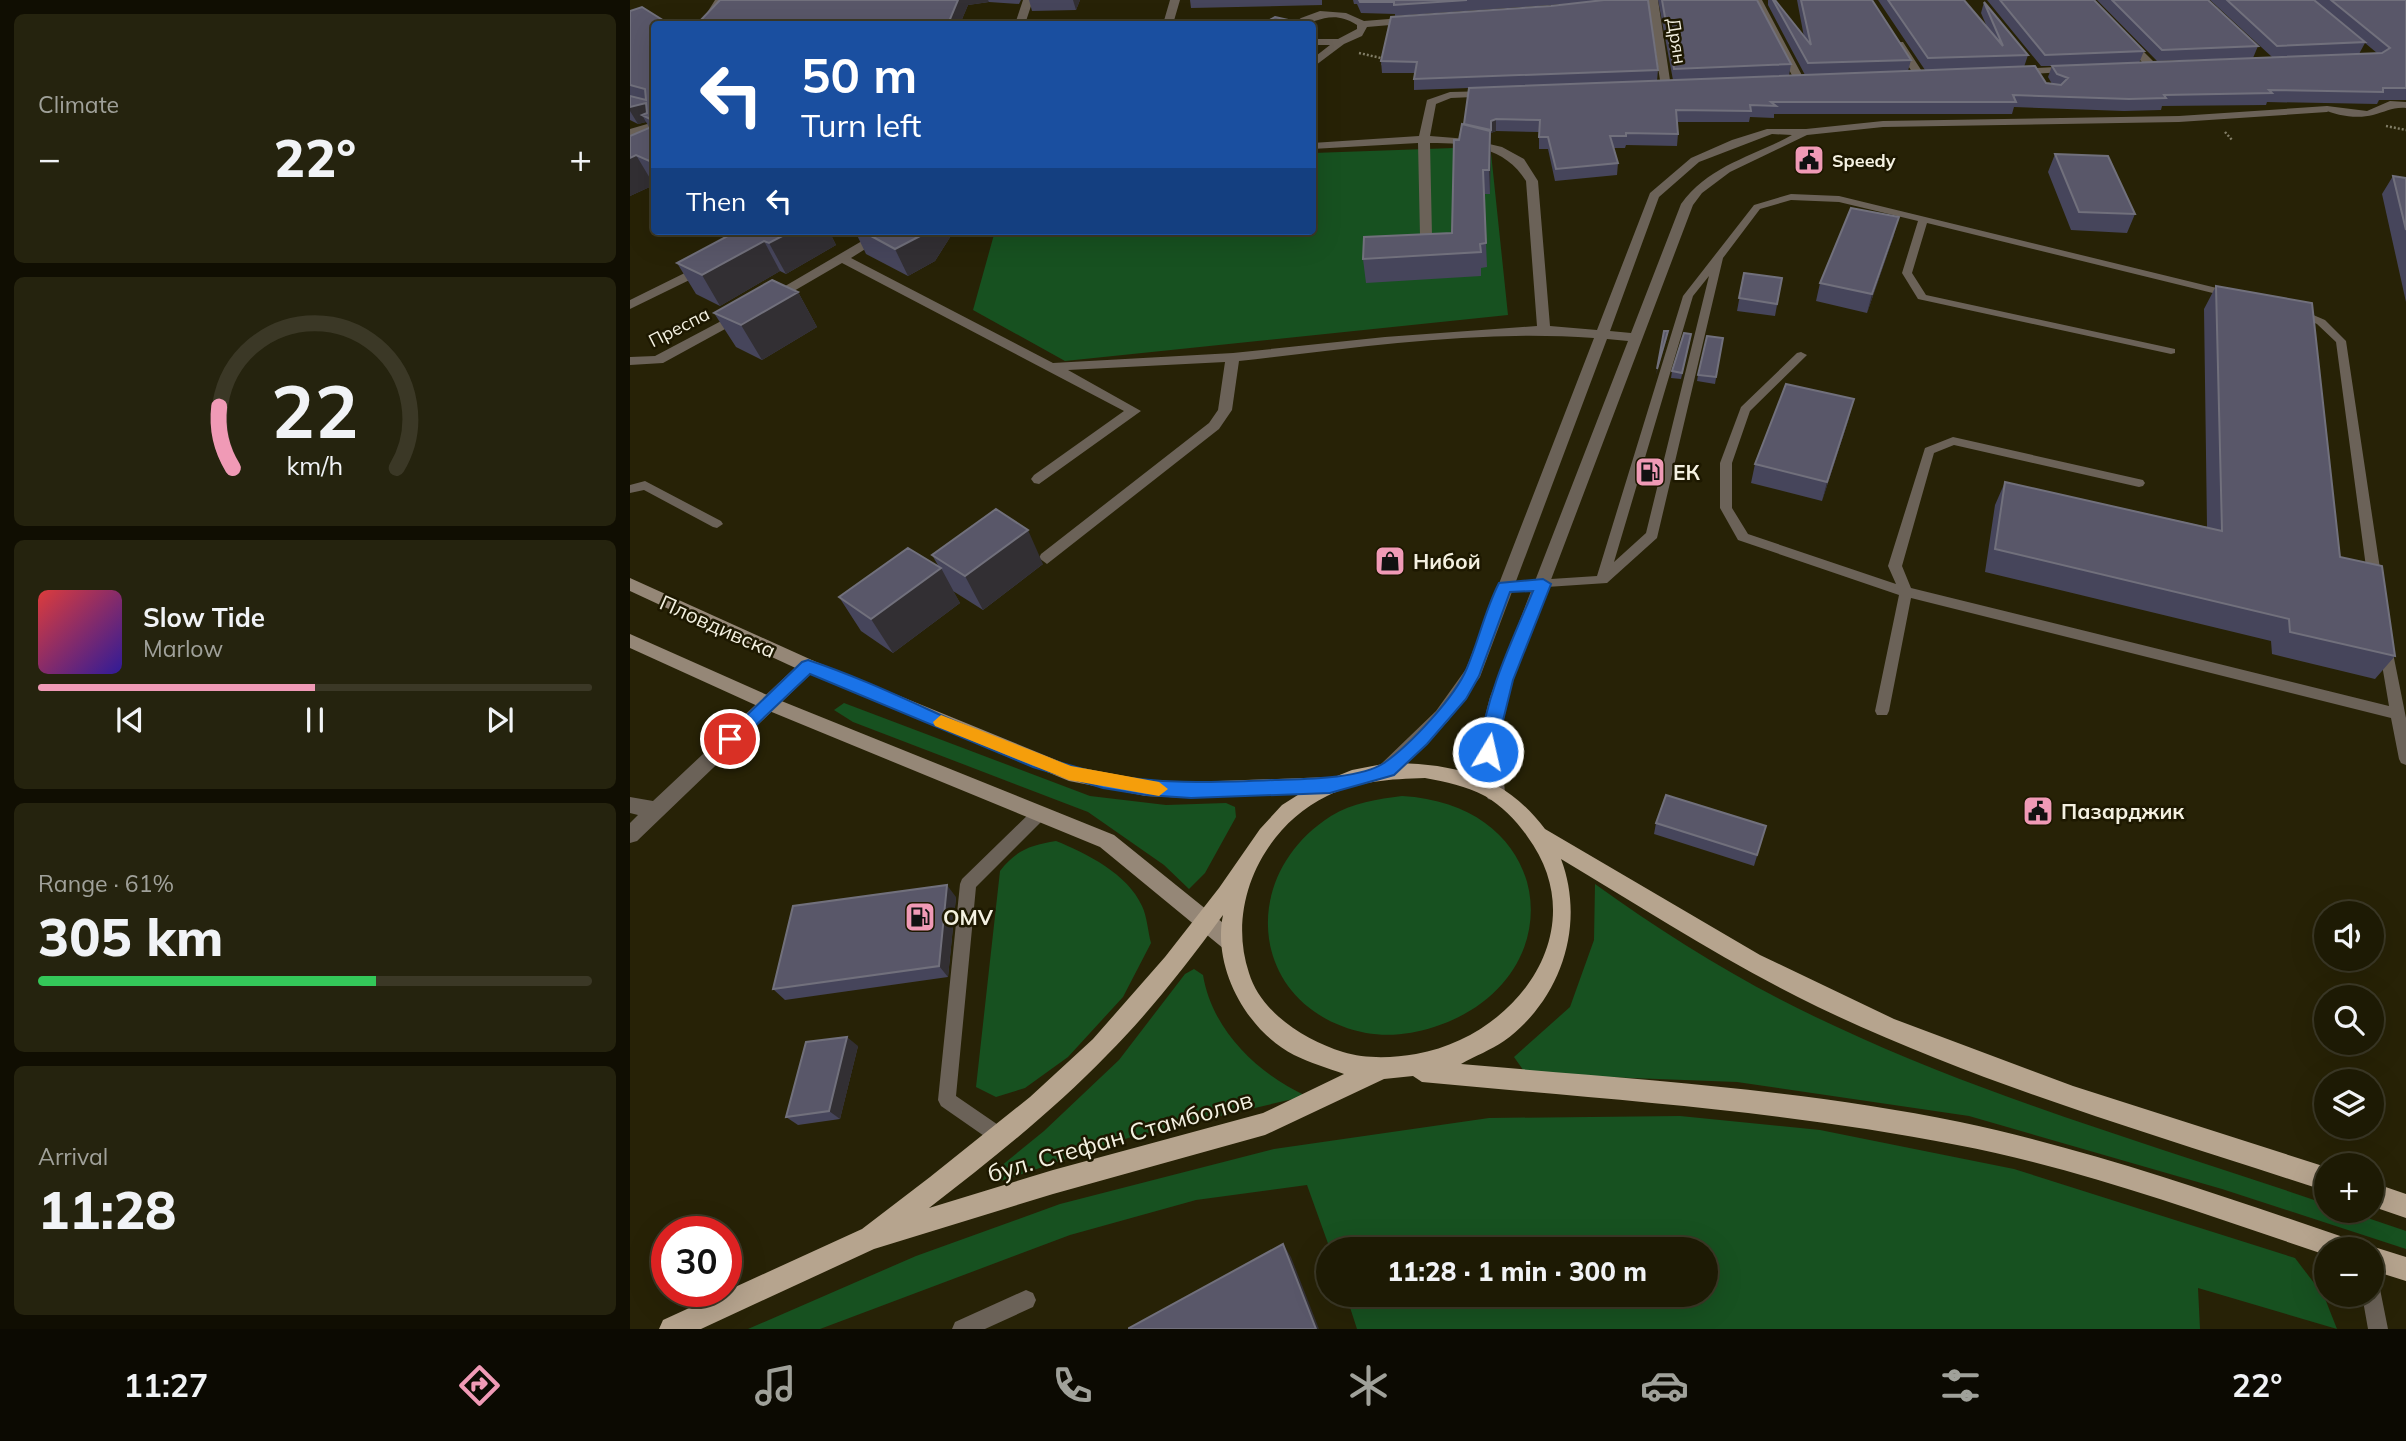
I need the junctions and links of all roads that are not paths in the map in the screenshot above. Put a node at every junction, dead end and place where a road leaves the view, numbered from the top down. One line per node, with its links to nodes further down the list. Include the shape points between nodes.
1 (720, 0): 8 (street)
2 (1028, 0): 9 (street)
3 (1175, 0): 10 (street)
4 (1651, 0): 6 (street); 31 (street, Дрян)
5 (1757, 0): 28 (street)
6 (1637, 2)
7 (1425, 19): 12 (street)
8 (707, 21)
9 (1021, 21)
10 (1169, 21)
11 (1303, 21): 12 (street, via 1339,14)
12 (1362, 24): 16 (street, via 1358,34)
13 (2115, 29): 19 (street)
14 (1891, 33): 25 (street)
15 (1316, 42): 16 (street)
16 (1337, 45): 18 (street)
17 (2028, 61): 26 (street)
18 (1316, 62)
19 (2152, 66): 20 (street); 21 (street)
20 (2165, 66)
21 (2139, 67)
22 (2088, 69): 26 (street)
23 (1997, 73): 26 (street)
24 (1933, 75): 25 (street)
25 (1920, 76): 27 (street)
26 (2039, 76)
27 (1906, 77)
28 (1800, 81): 29 (street); 30 (street)
29 (1813, 81)
30 (1787, 82)
31 (1666, 87): 32 (street); 33 (street)
32 (1680, 87)
33 (1653, 88)
34 (1504, 93): 40 (street, via 1450,95 1431,102)
35 (2406, 105): 36 (lane, via 2390,104 2377,114 2360,116)
36 (2327, 109): 38 (street, via 2179,119 1883,124)
37 (651, 126): 39 (street)
38 (1806, 132): 52 (street, via 1772,131 1736,142 1695,160 1671,179 1654,196); 53 (street, via 1720,172 1696,190)
39 (630, 134)
40 (1424, 140): 41 (street); 44 (street); 51 (street, via 1491,146 1518,157 1528,167)
41 (1316, 146)
42 (1924, 219): 45 (lane, via 1839,199 1791,197 1757,207); 48 (lane); 54 (lane, via 1907,273 1923,297)
43 (882, 235): 46 (street, Преспа)
44 (1426, 236)
45 (1720, 255): 64 (lane, via 1688,296); 64 (lane, via 1652,535)
46 (844, 259): 57 (street, Преспа, via 658,360); 58 (street)
47 (716, 261): 49 (street)
48 (2244, 298)
49 (630, 305)
50 (2284, 307): 69 (lane, via 2310,314 2341,341)
51 (1544, 330): 52 (street); 56 (street)
52 (1601, 334): 53 (street); 67 (street)
53 (1636, 337): 66 (street)
54 (2171, 351)
55 (1801, 355): 68 (lane, via 1745,410 1726,463 1726,508 1743,537)
56 (1233, 357): 58 (street); 63 (street, via 1225,410 1214,426)
57 (630, 361)
58 (1052, 367): 59 (street, via 1135,411)
59 (1039, 479)
60 (2139, 483): 68 (lane, via 1953,441 1929,451 1895,566)
61 (630, 489): 62 (lane, via 645,485)
62 (717, 524)
63 (1047, 558)
64 (1602, 580): 66 (lane)
65 (630, 584): 72 (street, Пловдивска)
66 (1543, 584): 67 (lane); 79 (street, via 1504,680 1490,730 1488,752)
67 (1505, 587): 77 (street, via 1474,672 1460,694)
68 (1906, 592): 74 (lane); 75 (lane)
69 (2378, 597)
70 (2384, 636): 75 (lane)
71 (630, 641): 73 (street)
72 (808, 666): 73 (street); 78 (street, Пловдивска, via 1039,762 1103,781 1191,790)
73 (768, 703): 81 (street); 82 (street)
74 (1882, 711)
75 (2398, 714): 76 (lane)
76 (2406, 759)
77 (1388, 770): 78 (main road); 79 (main road, via 1444,773)
78 (1330, 785): 85 (main road, via 1277,821)
79 (1495, 793): 84 (main road)
80 (630, 805): 81 (street)
81 (655, 810): 83 (street)
82 (1040, 813): 86 (street, via 1107,841); 89 (lane, via 968,884 947,1100)
83 (630, 835)
84 (1540, 836): 88 (main road, via 1558,877 1562,922 1550,968 1538,991 1522,1011 1480,1045 1429,1065); 90 (main road, via 1744,956 1920,1041 2029,1082)
85 (1241, 874): 86 (main road, бул. Стефан Стамболов); 87 (main road, via 1231,907)
86 (1204, 921): 87 (street); 89 (main road, бул. Стефан Стамболов, via 1100,1049)
87 (1231, 942): 88 (main road, via 1240,980 1276,1030 1332,1062)
88 (1389, 1070): 93 (main road, бул. Стефан Стамболов, via 1265,1125 1053,1182); 94 (main road, via 1743,1102 1959,1134 2085,1164)
89 (1000, 1138): 93 (main road, бул. Стефан Стамболов)
90 (2314, 1175)
91 (2384, 1198): 92 (main road)
92 (2406, 1206)
93 (871, 1238): 99 (main road, бул. Стефан Стамболов)
94 (2314, 1239)
95 (2384, 1262): 96 (main road)
96 (2406, 1269)
97 (1026, 1300): 100 (lane)
98 (2374, 1307): 101 (lane)
99 (672, 1329)
100 (962, 1329)
101 (2378, 1329)

